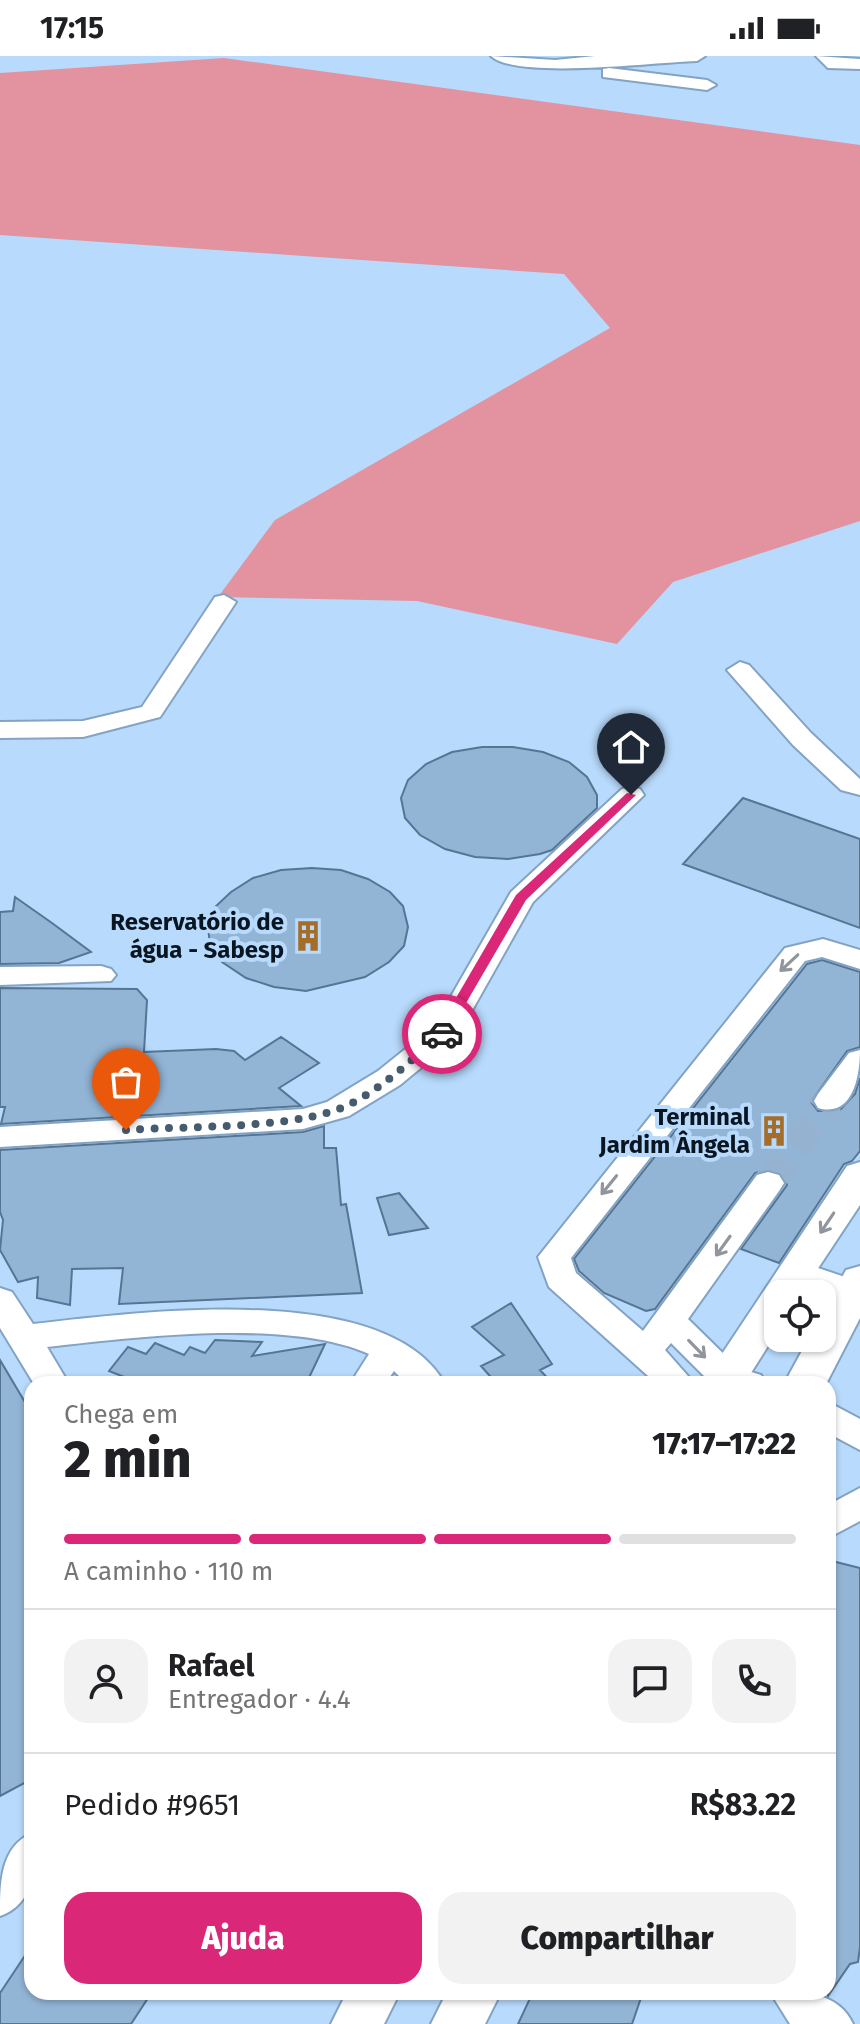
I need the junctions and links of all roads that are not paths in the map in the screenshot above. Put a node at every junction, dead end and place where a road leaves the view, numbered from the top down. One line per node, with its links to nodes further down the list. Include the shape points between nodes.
1 (499, 56): 4 (street, via 555,65)
2 (697, 56): 4 (street)
3 (824, 56): 5 (street, via 834,64)
4 (595, 62): 6 (street, via 611,73)
5 (860, 64)
6 (707, 85)
7 (224, 602): 9 (street, via 151,712 83,729)
8 (740, 670): 10 (street, via 802,739 850,784)
9 (0, 730)
10 (860, 787)
11 (631, 795): 17 (street, via 521,898 445,1032 389,1078 338,1109 303,1119)
12 (860, 960): 28 (street, one-way to 28, via 823,948 795,954 557,1248 554,1266 561,1279)
13 (101, 975): 14 (street)
14 (0, 976)
15 (860, 1060): 16 (street)
16 (829, 1101)
17 (0, 1137)
18 (860, 1175): 20 (main road, one-way to 20)
19 (768, 1183): 24 (street, one-way to 24)
20 (789, 1280)
21 (836, 1290): 22 (street)
22 (857, 1291): 35 (main road)
23 (0, 1300): 26 (street)
24 (669, 1320): 28 (street); 33 (street, one-way to 33)
25 (764, 1325): 34 (main road)
26 (22, 1338): 27 (street, via 157,1325 304,1325); 29 (street)
27 (391, 1349): 30 (street); 31 (street)
28 (646, 1352): 32 (street)
29 (47, 1376)
30 (372, 1376)
31 (420, 1376)
32 (670, 1376)
33 (727, 1376)
34 (736, 1376)
35 (809, 1376)
36 (836, 1420): 37 (street)
37 (860, 1437)
38 (860, 1502): 39 (street)
39 (836, 1518)
40 (24, 1861): 41 (street)
41 (2, 1890)
42 (370, 2000): 44 (main road)
43 (470, 2000): 45 (main road)
44 (357, 2024)
45 (457, 2024)

